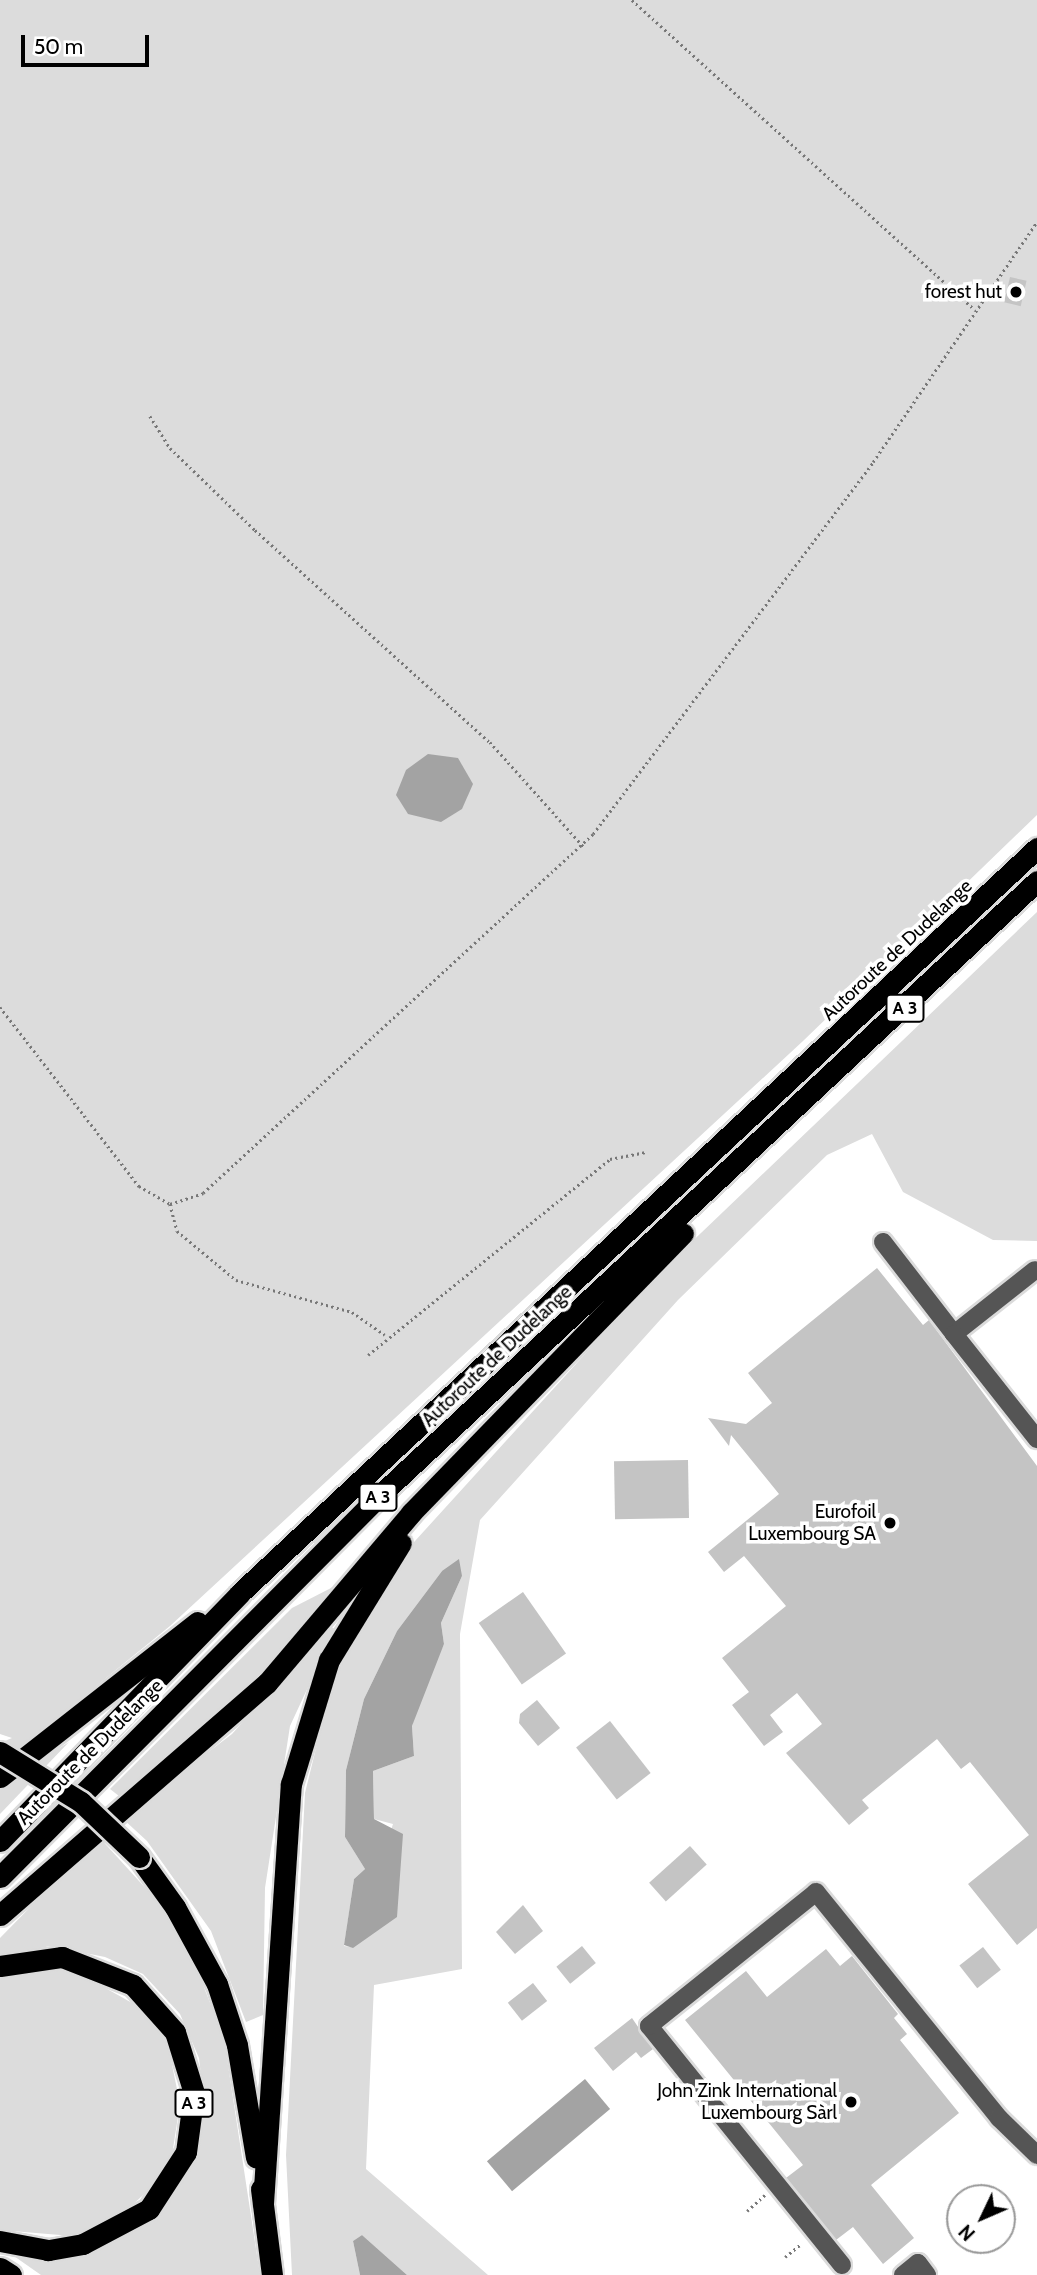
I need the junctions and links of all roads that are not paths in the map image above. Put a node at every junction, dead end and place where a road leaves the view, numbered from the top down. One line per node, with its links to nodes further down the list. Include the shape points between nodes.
1 (1037, 848): 9 (highway, Autoroute de Dudelange / A 3)
2 (1037, 881): 3 (highway, Autoroute de Dudelange / A 3)
3 (772, 1134): 8 (highway, A 3); 13 (highway, Autoroute de Dudelange / A 3, via 380,1495)
4 (883, 1242): 6 (lane)
5 (1035, 1270): 6 (lane)
6 (954, 1334): 7 (lane)
7 (1037, 1439)
8 (473, 1452): 14 (highway, A 3, via 411,1513 227,1723 62,1856); 17 (highway, A 3, via 358,1609 307,1720 291,1784 282,1878)
9 (240, 1593): 11 (highway, A 3); 12 (highway, Autoroute de Dudelange / A 3)
10 (0, 1752): 17 (highway, A 3, bridge, via 81,1802 139,1857 199,1946 217,1984 242,2068)
11 (0, 1777)
12 (0, 1841)
13 (0, 1877)
14 (0, 1915)
15 (0, 1966): 18 (highway, A 3, via 62,1957 133,1985 176,2032 194,2093 186,2152 149,2209 83,2244 48,2250)
16 (1037, 2155): 19 (lane, via 999,2118 816,1892 649,2026)
17 (263, 2203): 22 (highway, A 3)
18 (0, 2241)
19 (842, 2265)
20 (0, 2268): 21 (highway)
21 (11, 2275)
22 (272, 2275)
23 (903, 2275): 24 (lane, via 918,2263)
24 (927, 2275)

